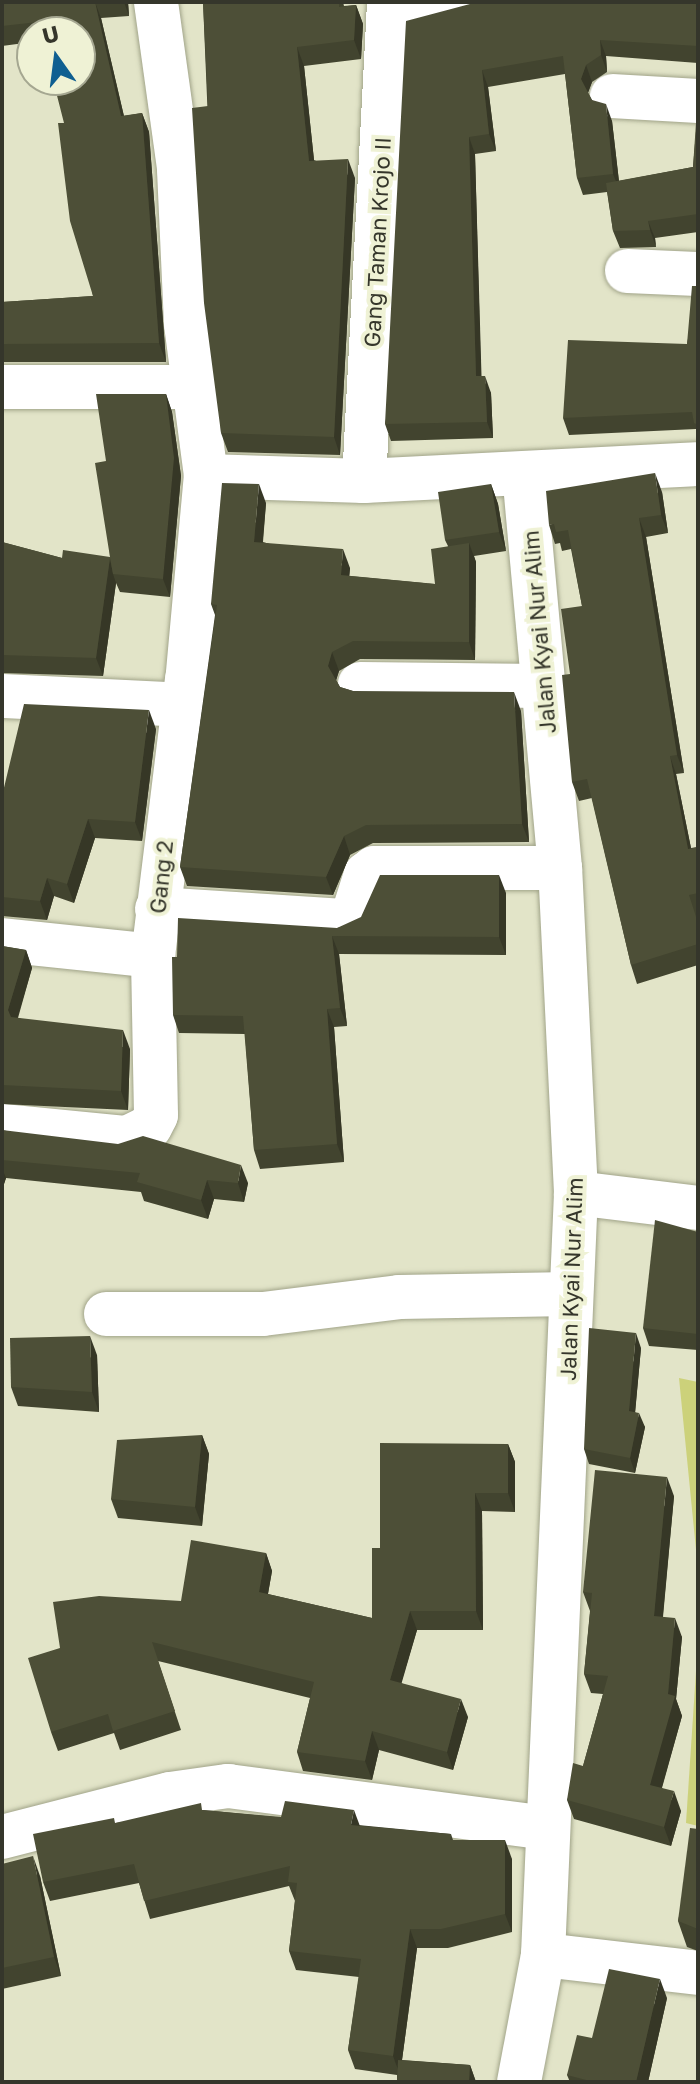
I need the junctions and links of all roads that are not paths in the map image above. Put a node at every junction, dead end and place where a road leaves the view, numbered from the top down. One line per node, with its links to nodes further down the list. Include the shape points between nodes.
1 (156, 2): 9 (street, Gang 2, via 179,168)
2 (460, 2): 3 (street)
3 (389, 10): 13 (street, Gang Taman Krojo II)
4 (612, 96): 5 (street)
5 (698, 101)
6 (627, 271): 7 (street)
7 (698, 274)
8 (2, 387): 9 (street)
9 (192, 387): 12 (street, Gang 2)
10 (698, 464): 11 (street)
11 (524, 474): 13 (street); 15 (street, Jalan Kyai Nur Alim)
12 (206, 476): 13 (street); 17 (street, Gang 2)
13 (364, 481)
14 (360, 684): 15 (street)
15 (544, 686): 18 (street, Jalan Kyai Nur Alim)
16 (2, 696): 17 (street)
17 (185, 705): 19 (street, Gang 2)
18 (560, 868): 19 (street, via 374,868 366,874 353,915 344,921); 23 (street, Jalan Kyai Nur Alim)
19 (157, 909): 21 (street, Gang 2)
20 (2, 940): 21 (street)
21 (153, 956): 22 (street, Gang 2, via 158,1102 150,1127 127,1138)
22 (2, 1126)
23 (576, 1193): 24 (street); 25 (street, Jalan Kyai Nur Alim)
24 (698, 1208)
25 (571, 1294): 26 (street, via 399,1297 263,1314); 27 (street, Jalan Kyai Nur Alim)
26 (106, 1314)
27 (547, 1828): 28 (street, via 228,1786 170,1794); 29 (street, Jalan Kyai Nur Alim)
28 (2, 1837)
29 (543, 1955): 30 (street); 31 (street, Jalan Kyai Nur Alim)
30 (698, 1973)
31 (519, 2082)

